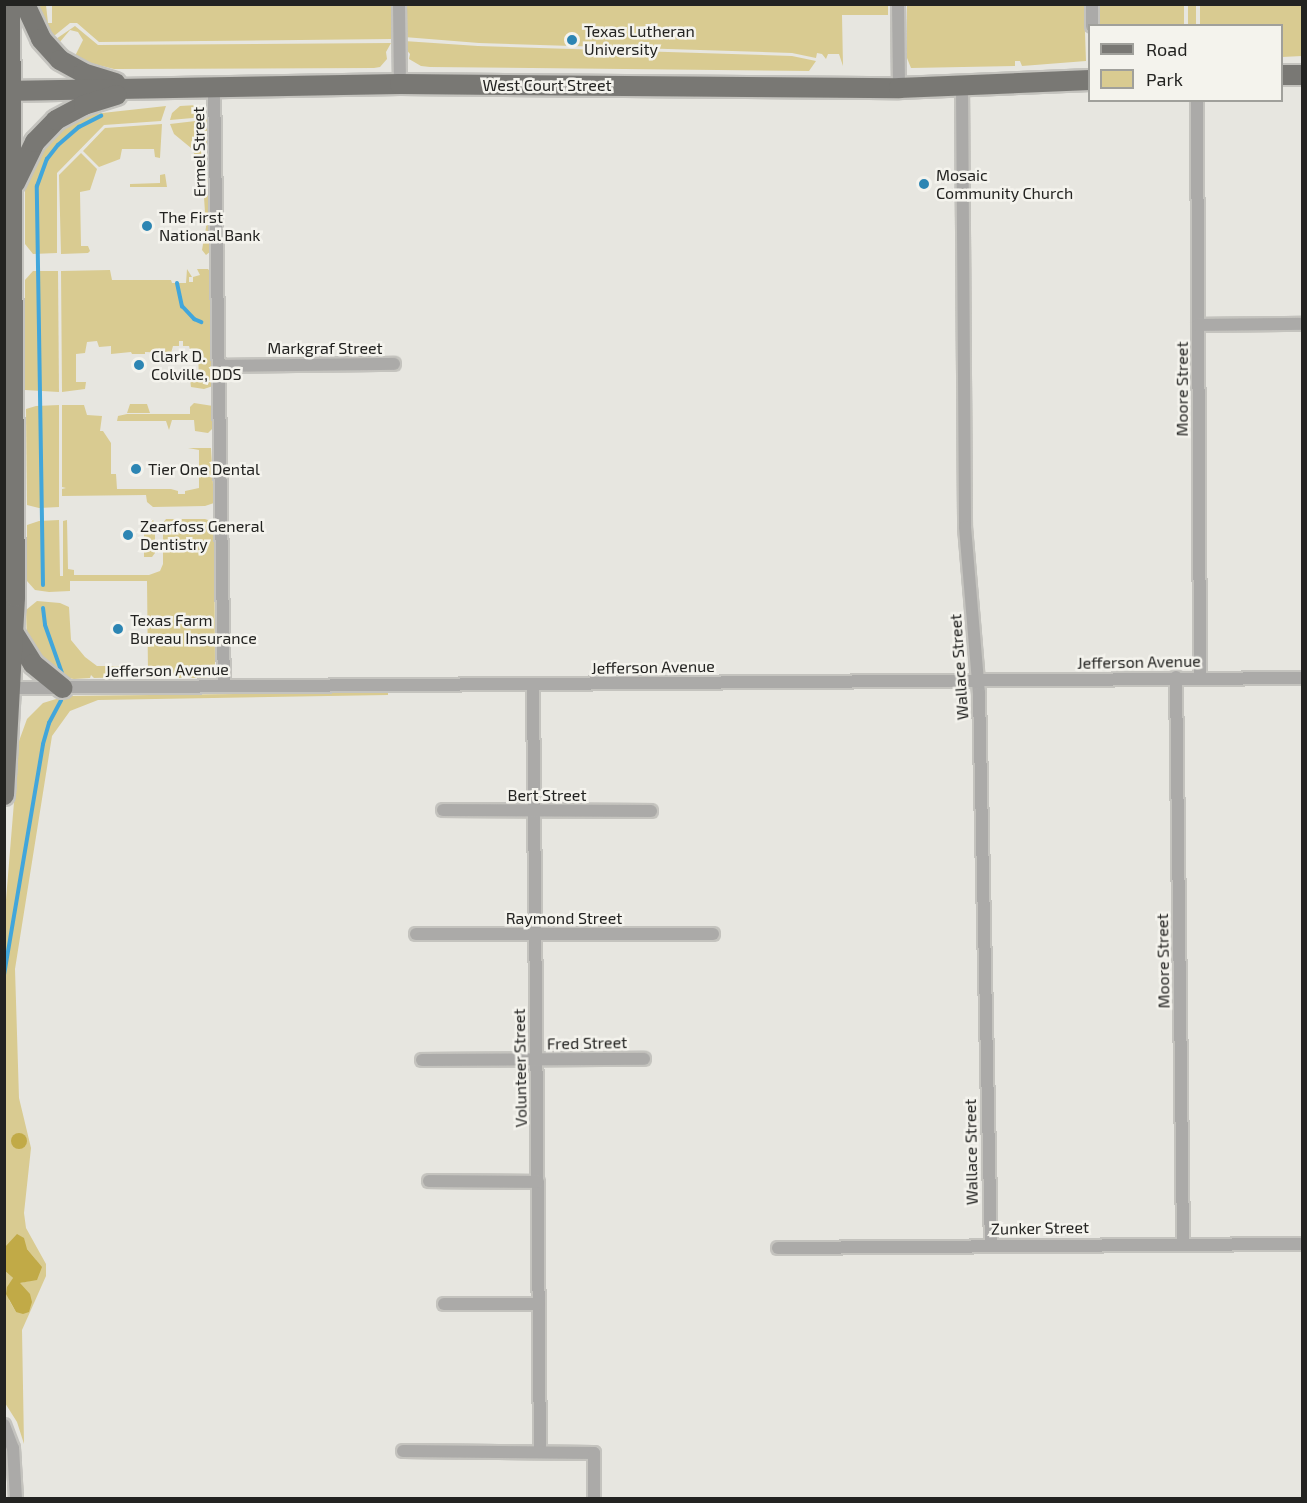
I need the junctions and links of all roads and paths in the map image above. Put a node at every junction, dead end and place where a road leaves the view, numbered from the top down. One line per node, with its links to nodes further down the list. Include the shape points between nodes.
1 (9, 4): 15 (main road)
2 (25, 4): 13 (main road, via 40,39 60,60 102,80)
3 (399, 4): 10 (street)
4 (898, 4): 14 (street)
5 (1092, 4): 6 (street)
6 (1092, 24)
7 (1283, 75): 8 (main road)
8 (1302, 75)
9 (1088, 80): 12 (main road, West Court Street)
10 (400, 84): 11 (main road, West Court Street); 14 (main road, West Court Street)
11 (214, 86): 13 (main road, West Court Street); 21 (street, Ermel Street)
12 (962, 87): 14 (main road, West Court Street); 26 (street, Wallace Street, via 965,527)
13 (142, 88): 15 (main road, West Court Street); 17 (main road, via 84,105 56,120 27,154)
14 (899, 88)
15 (7, 91): 17 (main road)
16 (1197, 102): 19 (street, Moore Street)
17 (12, 201): 22 (main road)
18 (1302, 324): 19 (street)
19 (1198, 325): 24 (street, Moore Street)
20 (394, 364): 21 (street, Markgraf Street)
21 (219, 366): 28 (street, Ermel Street)
22 (14, 634): 29 (main road, via 33,664); 30 (main road)
23 (1176, 677): 24 (street, Jefferson Avenue); 26 (street, Jefferson Avenue); 45 (street, Moore Street)
24 (1200, 677): 25 (street, Jefferson Avenue)
25 (1302, 678)
26 (977, 680): 27 (street, Jefferson Avenue); 44 (street, Wallace Street)
27 (533, 684): 28 (street, Jefferson Avenue); 34 (street, Volunteer Street)
28 (224, 686): 29 (street, Jefferson Avenue)
29 (63, 687): 30 (street, Jefferson Avenue)
30 (8, 688): 31 (main road)
31 (4, 795)
32 (443, 810): 34 (street, Bert Street)
33 (651, 811): 34 (street, Bert Street)
34 (534, 812): 37 (street, Volunteer Street)
35 (416, 934): 37 (street, Raymond Street)
36 (712, 934): 37 (street, Raymond Street)
37 (535, 935): 40 (street, Volunteer Street)
38 (644, 1059): 40 (street, Fred Street)
39 (422, 1060): 40 (street, Fred Street)
40 (537, 1060): 42 (street, Volunteer Street)
41 (429, 1181): 42 (street)
42 (538, 1182): 48 (street, Volunteer Street)
43 (1302, 1244): 45 (street, Zunker Street)
44 (990, 1245): 45 (street, Zunker Street); 46 (street, Zunker Street)
45 (1183, 1245)
46 (778, 1248)
47 (444, 1304): 48 (street)
48 (539, 1304): 51 (street, Volunteer Street)
49 (4, 1425): 52 (street, via 13,1448)
50 (403, 1451): 51 (street)
51 (540, 1452): 53 (street, via 594,1453)
52 (16, 1498)
53 (594, 1498)

